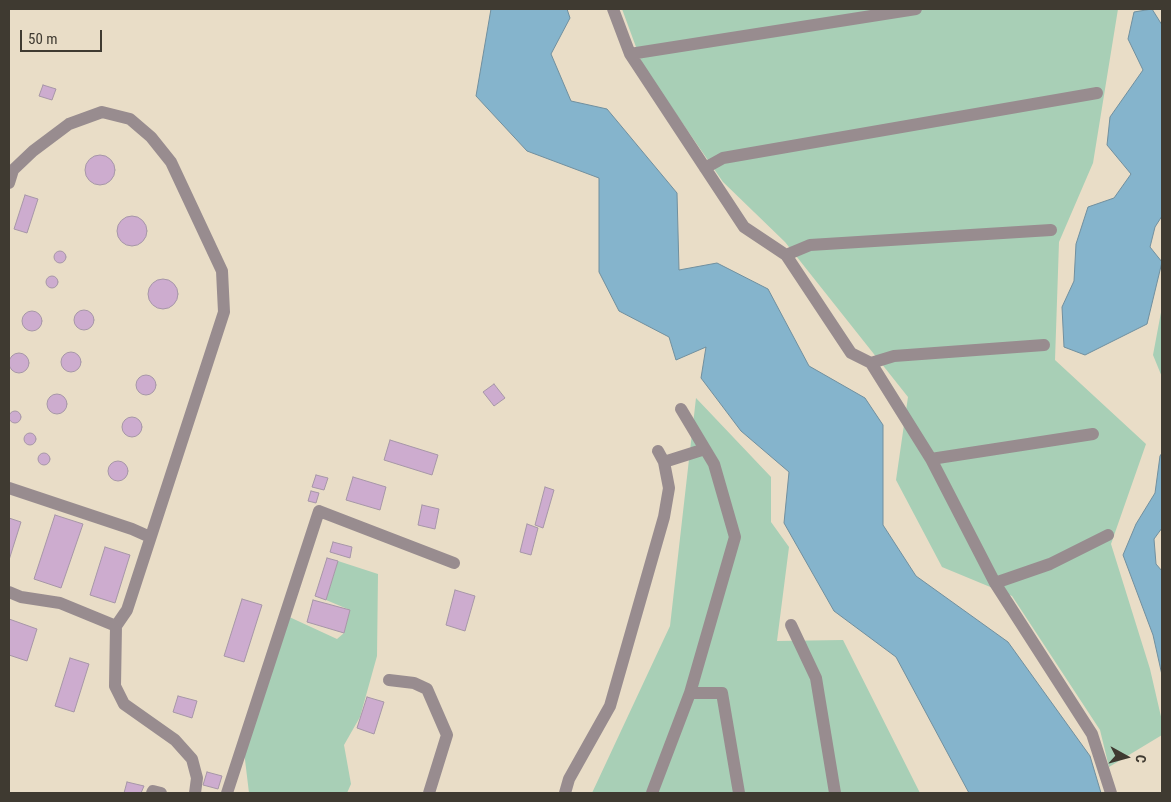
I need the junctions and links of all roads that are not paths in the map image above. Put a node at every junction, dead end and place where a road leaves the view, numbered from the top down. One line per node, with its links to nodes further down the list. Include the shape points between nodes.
1 (613, 9): 3 (street)
2 (916, 9): 3 (street)
3 (630, 54): 5 (street)
4 (1097, 93): 5 (street, via 723,158)
5 (706, 168): 8 (street, via 744,227)
6 (9, 183): 17 (street, via 13,170 68,124 102,112 130,119 171,162 222,271 224,312)
7 (1051, 230): 8 (street, via 810,245)
8 (786, 255): 10 (street, via 852,353)
9 (1044, 345): 10 (street, via 894,356)
10 (871, 364): 14 (street)
11 (681, 409): 13 (street)
12 (1093, 434): 14 (street)
13 (705, 449): 24 (street, via 714,464 735,537); 30 (street, via 661,456 669,488 664,517 610,706 569,779)
14 (931, 459): 19 (street)
15 (9, 488): 17 (street)
16 (1108, 535): 19 (street, via 1050,564)
17 (150, 537): 22 (street, via 127,610)
18 (454, 563): 28 (street, via 319,510)
19 (995, 583): 34 (street, via 1092,734)
20 (9, 592): 22 (street, via 60,603)
21 (791, 625): 33 (street, via 816,678)
22 (116, 626): 27 (street, via 115,686 124,704 175,740 192,759 197,778)
23 (389, 680): 29 (street, via 414,683 427,690 447,735)
24 (690, 693): 31 (street); 32 (street, via 722,693)
25 (152, 793): 26 (street, via 152,790)
26 (161, 793)
27 (195, 793)
28 (227, 793)
29 (429, 793)
30 (565, 793)
31 (652, 793)
32 (739, 793)
33 (835, 793)
34 (1111, 793)

